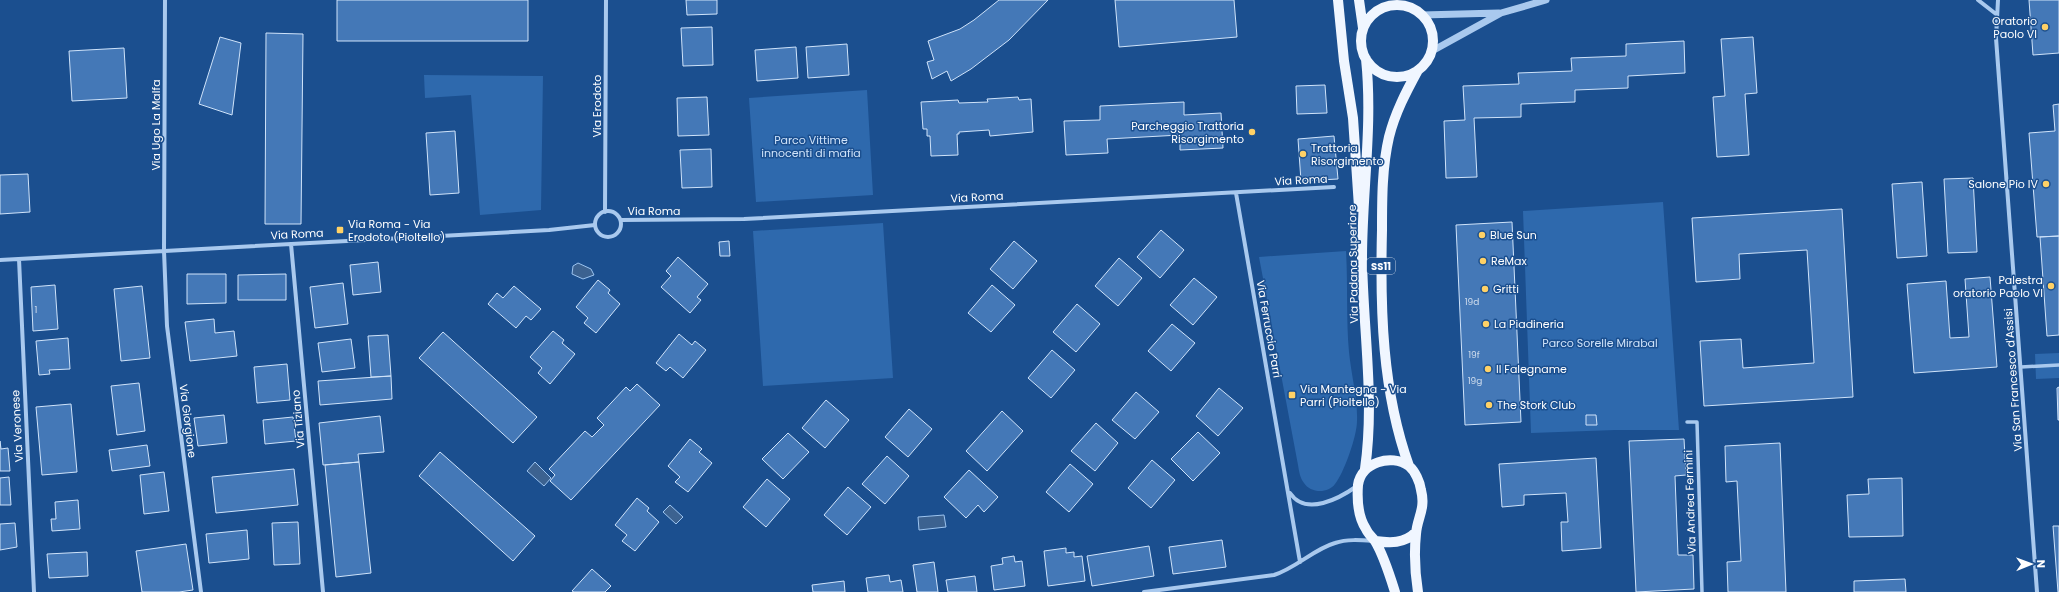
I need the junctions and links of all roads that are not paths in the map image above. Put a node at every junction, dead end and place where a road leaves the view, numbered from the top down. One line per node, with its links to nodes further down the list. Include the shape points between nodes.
1 (166, 0): 23 (street, Via Ugo La Malfa)
2 (606, 0): 18 (street, Via Erodoto)
3 (1338, 0): 21 (main road, SS11, via 1352,118 1356,188)
4 (1359, 0): 12 (main road, Via Padana Superiore / SS11)
5 (1546, 0): 9 (street)
6 (1978, 0): 11 (street)
7 (1998, 0): 11 (street, Via San Francesco d'Assisi)
8 (1396, 2): 10 (main road); 12 (main road, via 1377,11)
9 (1501, 13): 10 (street); 13 (street)
10 (1422, 14): 13 (main road, via 1432,32)
11 (1996, 14): 27 (street, Via San Francesco d'Assisi, via 1997,60)
12 (1363, 28): 14 (main road, Via Padana Superiore / SS11, via 1362,41)
13 (1432, 51): 15 (main road, SS11)
14 (1366, 59): 15 (main road, via 1375,70 1388,76 1400,77); 21 (main road, Via Padana Superiore / SS11, via 1369,117)
15 (1418, 70): 29 (main road, SS11, via 1398,108 1389,136 1383,182 1382,222 1382,304 1390,398 1397,432)
16 (1334, 187): 17 (street, Via Roma)
17 (1236, 193): 19 (street, Via Roma, via 744,219 645,222); 32 (street, Via Ferruccio Parri)
18 (605, 212): 19 (street, via 615,213); 20 (street, via 598,216)
19 (621, 220): 20 (street, via 620,230 611,237 600,235)
20 (595, 225): 22 (street, Via Roma, via 549,230)
21 (1363, 231): 30 (main road, Via Padana Superiore / SS11, via 1363,291 1370,404)
22 (291, 244): 23 (street, Via Roma); 38 (street, Via Tiziano)
23 (164, 251): 24 (street, Via Roma); 37 (street, Via Giorgione, via 167,326)
24 (19, 259): 25 (street, Via Roma); 36 (street, Via Veronese)
25 (0, 260)
26 (2059, 365): 27 (street)
27 (2021, 367): 43 (street, Via San Francesco d'Assisi)
28 (1686, 422): 42 (street, Via Andrea Fermini, via 1697,422)
29 (1409, 466): 30 (main road, via 1387,460); 33 (main road, SS11, via 1418,480 1423,497 1421,518)
30 (1365, 469): 31 (main road, SS11)
31 (1358, 485): 32 (street, via 1340,497 1315,504 1300,502); 34 (main road, SS11, via 1363,523)
32 (1289, 491): 35 (street, Via Ferruccio Parri)
33 (1416, 532): 34 (main road, via 1398,542); 41 (main road, SS11)
34 (1375, 541): 35 (street, via 1334,543); 40 (main road, SS11)
35 (1300, 562): 39 (street, via 1274,575)
36 (34, 592)
37 (201, 592)
38 (323, 592)
39 (1144, 592)
40 (1395, 592)
41 (1418, 592)
42 (1702, 592)
43 (2037, 592)

